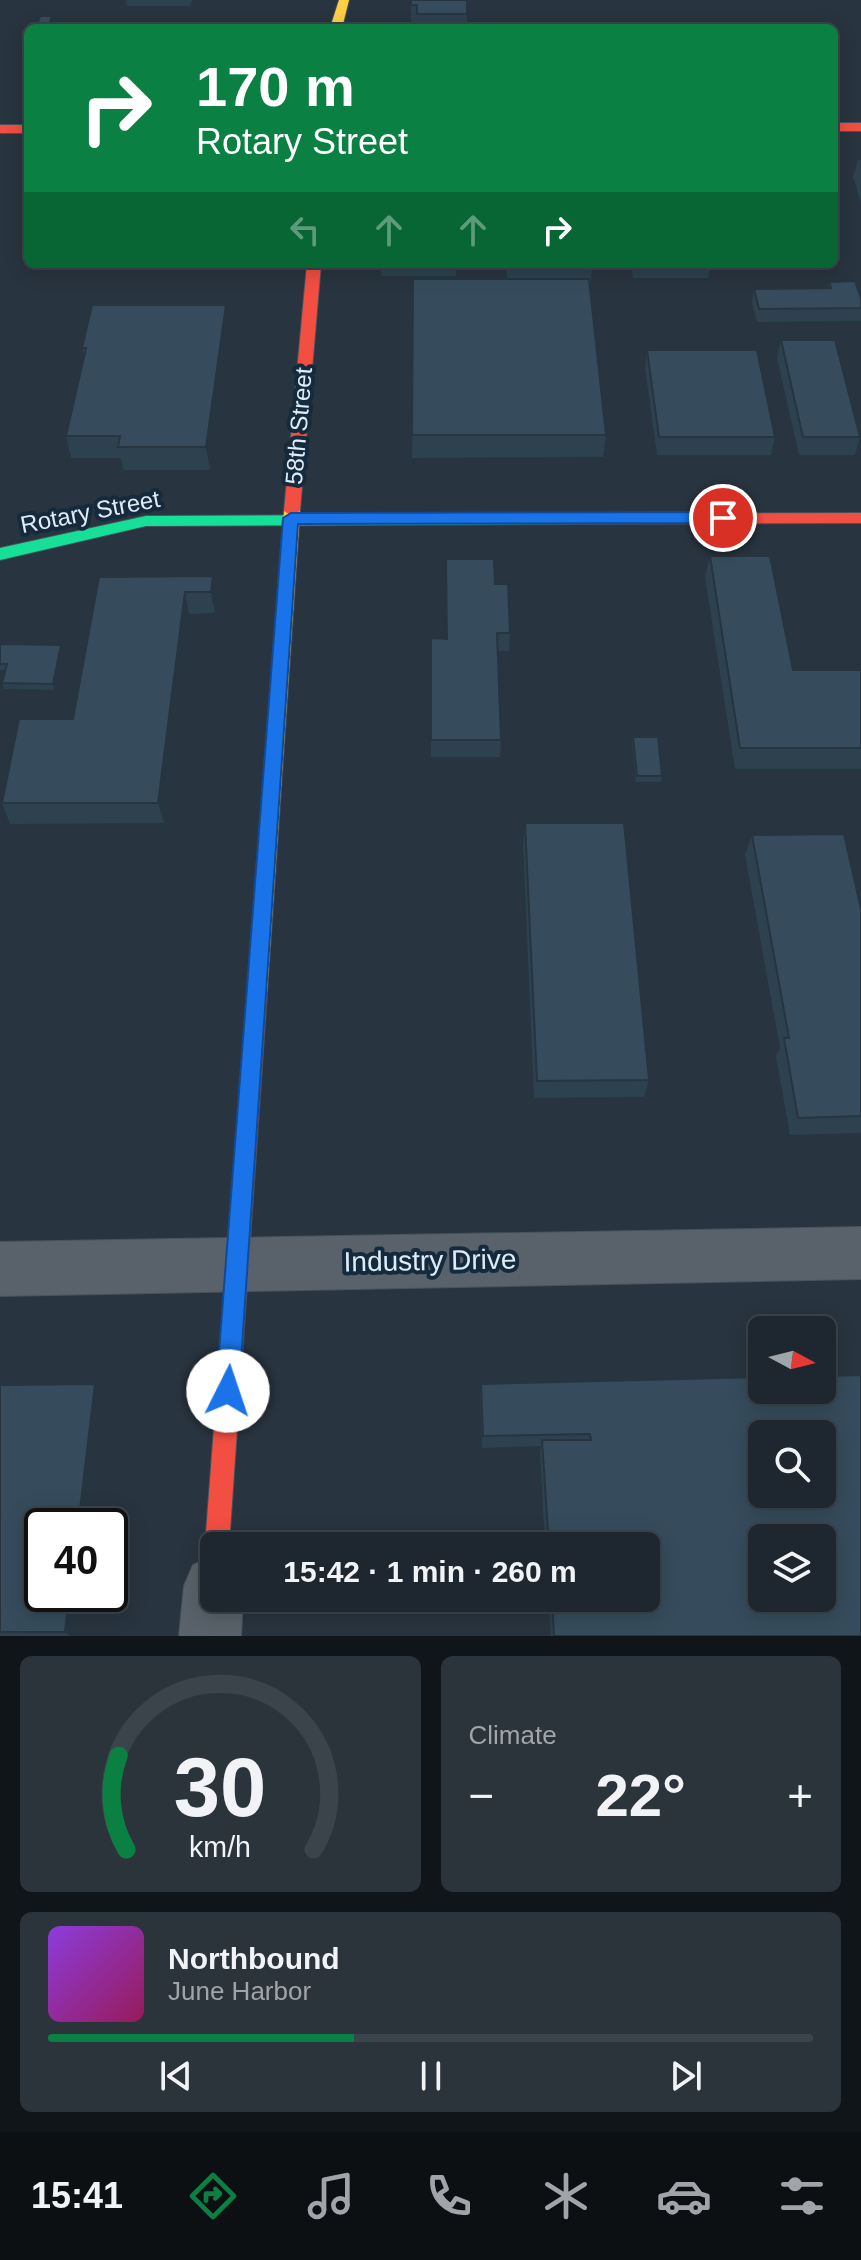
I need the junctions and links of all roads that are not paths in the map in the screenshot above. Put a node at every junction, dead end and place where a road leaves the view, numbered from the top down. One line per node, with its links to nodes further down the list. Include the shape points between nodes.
1 (344, 0): 2 (street)
2 (337, 24)
3 (838, 127): 4 (street)
4 (861, 127)
5 (0, 129): 6 (street)
6 (24, 129)
7 (314, 268): 8 (street, 58th Street)
8 (291, 518): 9 (street, Rotary Street); 10 (street, Rotary Street, via 146,521); 12 (street, 58th Street)
9 (861, 518)
10 (0, 554)
11 (861, 1253): 12 (street, Industry Drive)
12 (237, 1264): 13 (street, Industry Drive); 14 (street, 58th Street)
13 (0, 1269)
14 (218, 1532)
15 (212, 1612): 16 (street)
16 (210, 1636)

